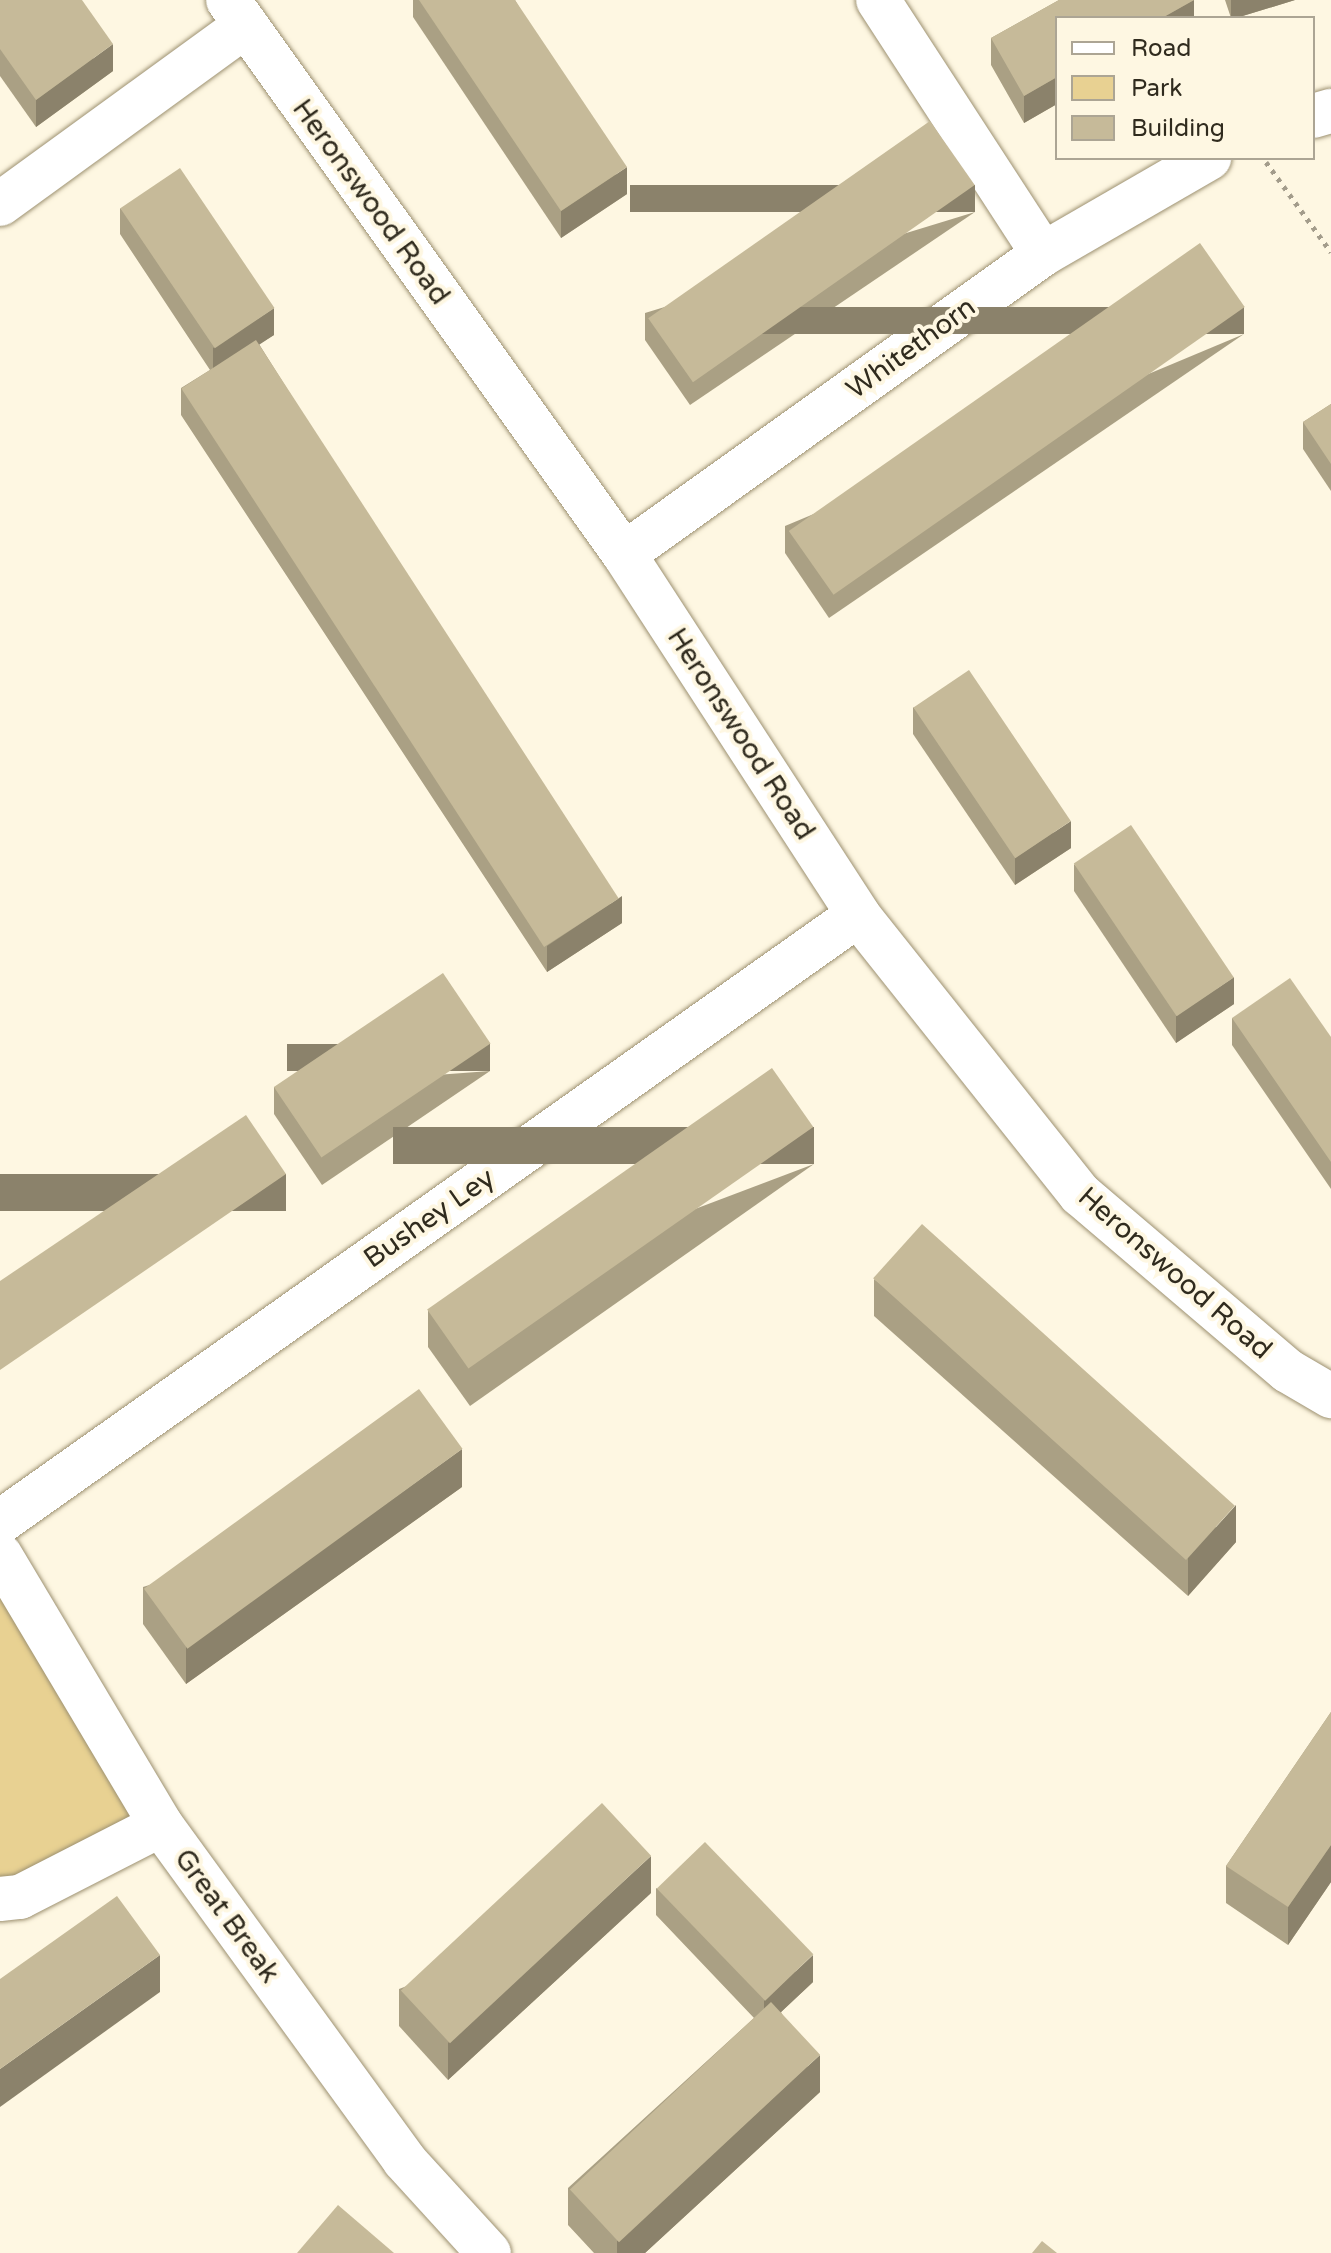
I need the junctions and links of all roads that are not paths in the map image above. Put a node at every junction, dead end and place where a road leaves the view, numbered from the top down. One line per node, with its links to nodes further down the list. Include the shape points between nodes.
1 (878, 0): 5 (street)
2 (237, 13): 4 (street); 6 (street, Heronswood Road)
3 (1206, 160): 5 (street, Whitethorn)
4 (0, 204)
5 (1043, 254): 6 (street, Whitethorn)
6 (624, 554): 7 (street, Heronswood Road)
7 (858, 915): 8 (street, Heronswood Road, via 1080,1194 1288,1371); 9 (street, Bushey Ley)
8 (1331, 1396)
9 (0, 1522)
10 (0, 1555): 11 (street, Great Break)
11 (161, 1825): 12 (street, via 20,1897); 13 (street, Great Break, via 404,2160)
12 (0, 1899)
13 (489, 2253)

